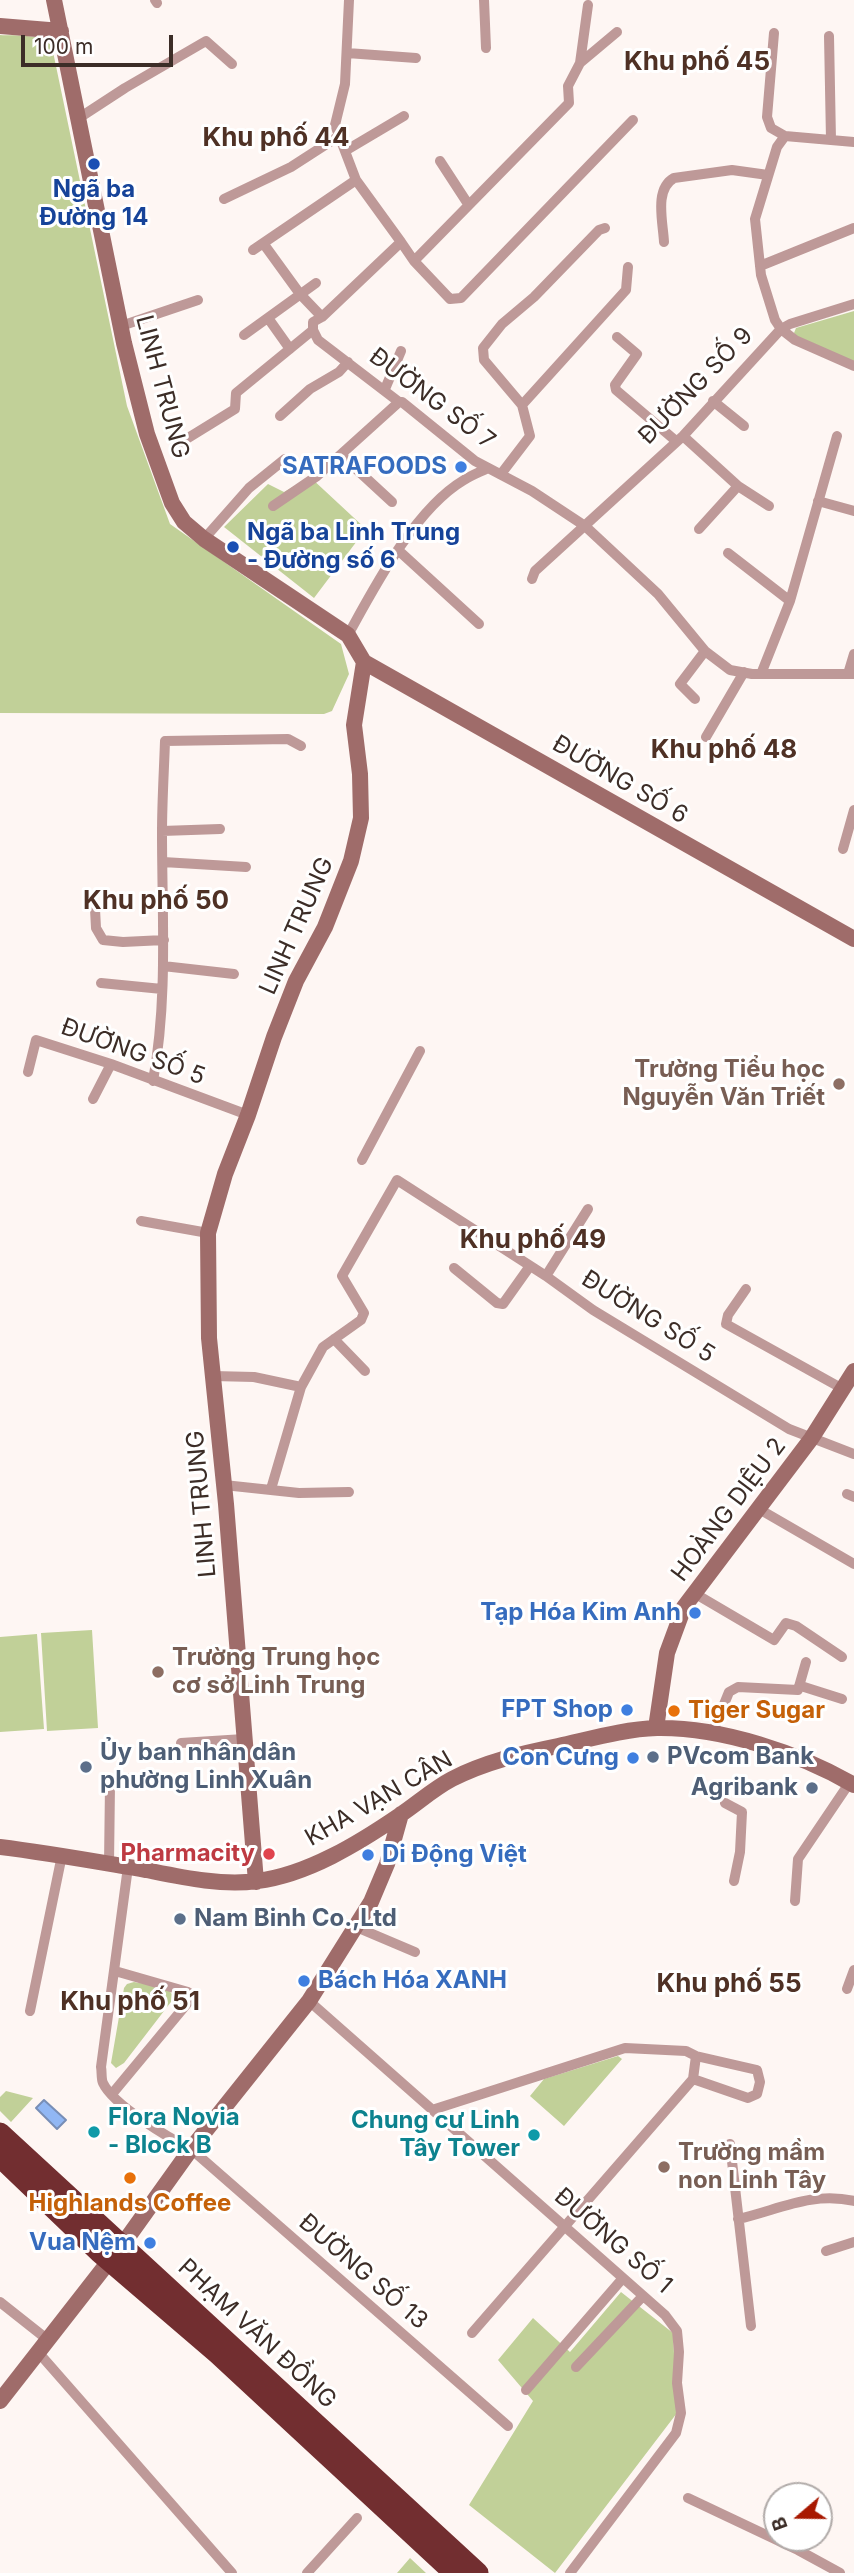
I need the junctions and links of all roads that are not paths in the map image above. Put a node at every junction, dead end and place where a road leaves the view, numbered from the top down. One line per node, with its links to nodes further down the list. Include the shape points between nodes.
1 (54, 0): 6 (street, LINH TRUNG)
2 (349, 0): 11 (street)
3 (484, 0): 10 (street)
4 (588, 5): 13 (street)
5 (0, 26): 6 (street)
6 (61, 31): 16 (street, LINH TRUNG)
7 (617, 32): 13 (street)
8 (774, 33): 19 (street, via 767,117 771,128)
9 (828, 36): 20 (street)
10 (486, 48)
11 (347, 53): 12 (street); 18 (street, via 345,84 335,117)
12 (416, 58)
13 (580, 63): 27 (street, via 568,86 569,103)
14 (232, 64): 16 (street, via 206,41)
15 (404, 116): 22 (street)
16 (79, 118): 41 (street, LINH TRUNG)
17 (633, 120): 32 (street, via 461,298 450,299)
18 (339, 136): 22 (street); 26 (street, via 291,167)
19 (785, 136): 20 (street); 24 (street)
20 (831, 140): 21 (street)
21 (854, 142)
22 (345, 151): 25 (street)
23 (440, 161): 27 (street)
24 (768, 175): 31 (street, via 732,170 668,181 662,192); 33 (street, via 755,219)
25 (356, 180): 30 (street); 36 (street, via 258,247)
26 (224, 199)
27 (468, 204): 32 (street)
28 (605, 228): 53 (street, via 502,324 483,348 484,360)
29 (854, 228): 33 (street)
30 (401, 242): 32 (street); 39 (street)
31 (664, 242)
32 (414, 261)
33 (760, 266): 42 (street)
34 (628, 267): 53 (street, via 626,290)
35 (316, 283): 36 (street)
36 (300, 295): 39 (street); 40 (street)
37 (198, 300): 41 (street)
38 (854, 304): 42 (street, ĐƯỜNG SỐ 9)
39 (322, 317): 43 (street, via 313,322)
40 (268, 318): 44 (street); 46 (street)
41 (121, 326): 71 (street, LINH TRUNG, via 147,434 172,503 184,522)
42 (781, 329): 49 (street); 51 (street, ĐƯỜNG SỐ 9)
43 (313, 330): 46 (street); 48 (street, ĐƯỜNG SỐ 7, via 318,340)
44 (244, 335)
45 (617, 337): 57 (street, via 637,354 616,387)
46 (290, 349): 58 (street, via 236,393 235,409)
47 (401, 351): 50 (street)
48 (348, 362): 50 (street, ĐƯỜNG SỐ 7); 54 (street)
49 (854, 366)
50 (385, 390): 52 (street, ĐƯỜNG SỐ 7)
51 (713, 401): 55 (street); 57 (street, ĐƯỜNG SỐ 9)
52 (399, 402): 59 (street); 61 (street, ĐƯỜNG SỐ 7)
53 (522, 405): 62 (street, via 530,436)
54 (280, 416)
55 (744, 426)
56 (838, 436): 64 (street)
57 (679, 439): 63 (street); 69 (street, ĐƯỜNG SỐ 9)
58 (175, 446)
59 (341, 455): 65 (street); 66 (street)
60 (285, 459): 71 (street, via 250,488)
61 (488, 468): 62 (street, ĐƯỜNG SỐ 7); 72 (street, via 443,497)
62 (501, 474): 69 (street, ĐƯỜNG SỐ 7)
63 (738, 486): 67 (street); 70 (street)
64 (818, 501): 68 (street); 75 (street)
65 (393, 502)
66 (273, 506)
67 (769, 506)
68 (854, 510)
69 (585, 526): 74 (street, ĐƯỜNG SỐ 9, via 535,571); 78 (street, ĐƯỜNG SỐ 7, via 658,594)
70 (699, 529)
71 (204, 539): 77 (street, LINH TRUNG)
72 (398, 550): 76 (street); 77 (street)
73 (727, 553): 75 (street)
74 (533, 579)
75 (790, 601): 82 (street)
76 (479, 624)
77 (348, 635): 80 (street, LINH TRUNG)
78 (705, 651): 81 (street, ĐƯỜNG SỐ 7, via 730,670); 84 (street, via 680,684)
79 (854, 654): 83 (street)
80 (364, 662): 94 (street, ĐƯỜNG SỐ 6); 105 (street, LINH TRUNG, via 354,725 361,818 351,861 325,927 296,981)
81 (744, 672): 82 (street, ĐƯỜNG SỐ 7); 85 (street)
82 (761, 674): 83 (street, ĐƯỜNG SỐ 7)
83 (851, 674)
84 (695, 699)
85 (706, 737)
86 (301, 746): 89 (street, via 288,739 165,741)
87 (854, 810): 90 (street)
88 (220, 829): 89 (street)
89 (162, 831): 91 (street)
90 (843, 849)
91 (163, 862): 92 (street); 95 (street)
92 (246, 867)
93 (95, 909): 95 (street, via 96,928 103,940)
94 (854, 939)
95 (164, 940): 96 (street)
96 (163, 966): 97 (street); 99 (street)
97 (234, 974)
98 (101, 983): 99 (street)
99 (162, 989): 103 (street)
100 (420, 1051): 106 (street)
101 (111, 1064): 102 (street, ĐƯỜNG SỐ 5, via 36,1040); 103 (street, ĐƯỜNG SỐ 5); 104 (street)
102 (28, 1072)
103 (153, 1081): 105 (street, ĐƯỜNG SỐ 5)
104 (93, 1099)
105 (248, 1115): 109 (street, LINH TRUNG)
106 (362, 1160)
107 (588, 1209): 112 (street)
108 (141, 1221): 109 (street)
109 (208, 1233): 117 (street, LINH TRUNG)
110 (530, 1266): 111 (street, via 503,1304); 112 (street, ĐƯỜNG SỐ 5); 114 (street, ĐƯỜNG SỐ 5, via 397,1180 342,1276 364,1313)
111 (454, 1268)
112 (546, 1276): 120 (street, ĐƯỜNG SỐ 5, via 593,1310)
113 (746, 1289): 119 (street, via 726,1324)
114 (334, 1339): 115 (street); 118 (street, via 323,1347)
115 (365, 1371)
116 (854, 1371): 119 (street, HOÀNG DIỆU 2)
117 (213, 1376): 118 (street, via 254,1377); 122 (street, LINH TRUNG)
118 (301, 1387): 123 (street)
119 (842, 1389): 120 (street, HOÀNG DIỆU 2)
120 (811, 1439): 121 (street, ĐƯỜNG SỐ 5); 125 (street, HOÀNG DIỆU 2)
121 (854, 1454)
122 (224, 1485): 123 (street); 134 (street, LINH TRUNG)
123 (271, 1489): 124 (street)
124 (349, 1492)
125 (759, 1509): 126 (street); 127 (street, HOÀNG DIỆU 2)
126 (854, 1564)
127 (694, 1593): 128 (street, via 774,1640 786,1623); 132 (street, HOÀNG DIỆU 2, via 667,1653)
128 (842, 1657)
129 (806, 1662): 130 (street)
130 (801, 1686): 131 (street); 133 (street, via 793,1691 733,1689)
131 (842, 1699)
132 (656, 1728): 133 (street, KHA VẠN CÂN); 139 (street, KHA VẠN CÂN, via 517,1755 454,1778)
133 (712, 1734): 137 (street, KHA VẠN CÂN, via 750,1741)
134 (244, 1739): 135 (street); 145 (street, LINH TRUNG)
135 (181, 1743)
136 (131, 1777): 142 (street, via 110,1785)
137 (852, 1783): 146 (street, via 798,1859)
138 (725, 1803): 144 (street, via 742,1812)
139 (401, 1814): 145 (street, KHA VẠN CÂN, via 324,1859); 147 (street, via 387,1864)
140 (0, 1847): 141 (street, KHA VẠN CÂN)
141 (62, 1855): 142 (street, KHA VẠN CÂN); 153 (street)
142 (109, 1864): 143 (street, KHA VẠN CÂN)
143 (128, 1867): 145 (street, KHA VẠN CÂN); 150 (street)
144 (734, 1881)
145 (256, 1882)
146 (795, 1901)
147 (356, 1927): 148 (street); 152 (street)
148 (415, 1952)
149 (854, 1970): 151 (street)
150 (115, 1971): 156 (street, via 101,2067 103,2083); 156 (street, via 188,1992 190,2000)
151 (847, 1989)
152 (309, 2001): 157 (street, ĐƯỜNG SỐ 1); 160 (street)
153 (30, 2011)
154 (696, 2056): 155 (street); 155 (street, via 757,2070 760,2082 757,2094 748,2098); 157 (street, via 685,2051 625,2048)
155 (692, 2079): 164 (street)
156 (112, 2094): 160 (street, ĐƯỜNG SỐ 13, via 169,2138)
157 (432, 2110): 164 (street, ĐƯỜNG SỐ 1)
158 (0, 2133): 167 (highway, PHẠM VĂN ĐỒNG)
159 (730, 2144): 163 (street)
160 (191, 2149): 167 (street); 177 (street, ĐƯỜNG SỐ 13)
161 (0, 2157): 167 (highway, PHẠM VĂN ĐỒNG)
162 (854, 2201): 163 (street, via 824,2197)
163 (738, 2219): 171 (street)
164 (566, 2228): 168 (street, ĐƯỜNG SỐ 1); 172 (street)
165 (854, 2242): 166 (street)
166 (827, 2252)
167 (115, 2253): 173 (street); 182 (highway, PHẠM VĂN ĐỒNG); 183 (highway, PHẠM VĂN ĐỒNG)
168 (623, 2278): 169 (street, ĐƯỜNG SỐ 1); 175 (street)
169 (643, 2296): 174 (street); 184 (street, ĐƯỜNG SỐ 1, via 677,2331 681,2413 676,2433)
170 (0, 2302): 173 (street)
171 (751, 2326)
172 (472, 2333)
173 (43, 2346): 176 (street); 180 (street)
174 (576, 2367)
175 (526, 2390)
176 (0, 2401)
177 (508, 2426)
178 (688, 2498): 185 (street)
179 (357, 2518): 181 (street)
180 (232, 2573)
181 (307, 2573)
182 (454, 2573)
183 (478, 2573)
184 (570, 2573)
185 (841, 2573)

